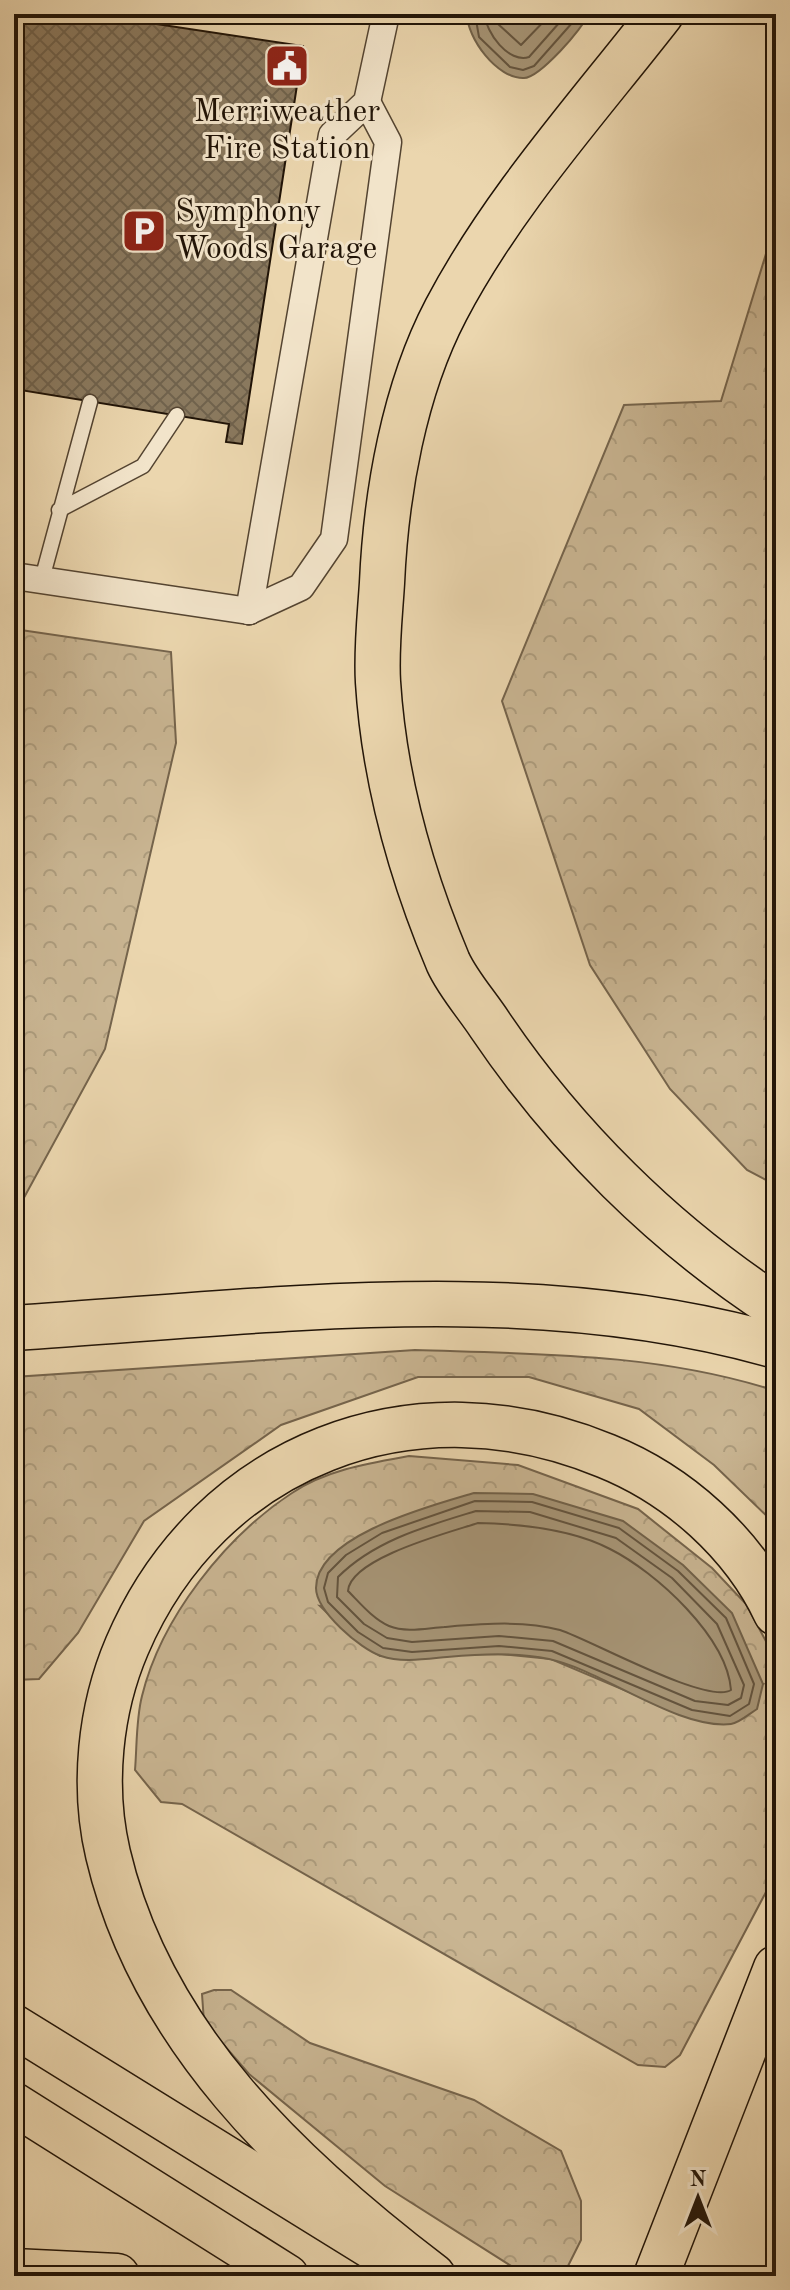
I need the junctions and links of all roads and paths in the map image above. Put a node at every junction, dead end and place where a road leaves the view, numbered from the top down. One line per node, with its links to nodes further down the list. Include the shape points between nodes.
1 (386, 14): 3 (street)
2 (661, 14): 10 (highway, via 494,230 444,312 410,403 393,468 378,678 386,758 413,863 450,965 510,1054 577,1139 716,1268)
3 (367, 102): 9 (street, via 332,135); 9 (street, via 388,142 334,539 301,587)
4 (90, 402): 6 (lane)
5 (177, 415): 6 (lane, via 143,466)
6 (59, 510): 8 (lane)
7 (14, 576): 8 (street)
8 (42, 579): 9 (street)
9 (249, 611)
10 (776, 1307)
11 (14, 1328): 12 (highway, via 351,1307 503,1304 614,1313 723,1331)
12 (776, 1346)
13 (776, 1613): 22 (highway, via 733,1548 686,1501 631,1466 574,1442 515,1428 456,1424 340,1443 243,1493 207,1525 140,1617 114,1675 103,1733 101,1790 107,1852 152,1977 201,2054 267,2132 358,2219)
14 (776, 1968): 23 (highway)
15 (14, 2026): 21 (main road)
16 (776, 2046): 23 (highway)
17 (14, 2104): 20 (main road)
18 (14, 2271): 19 (highway)
19 (117, 2276)
20 (287, 2276)
21 (416, 2276)
22 (433, 2276)
23 (657, 2276)

